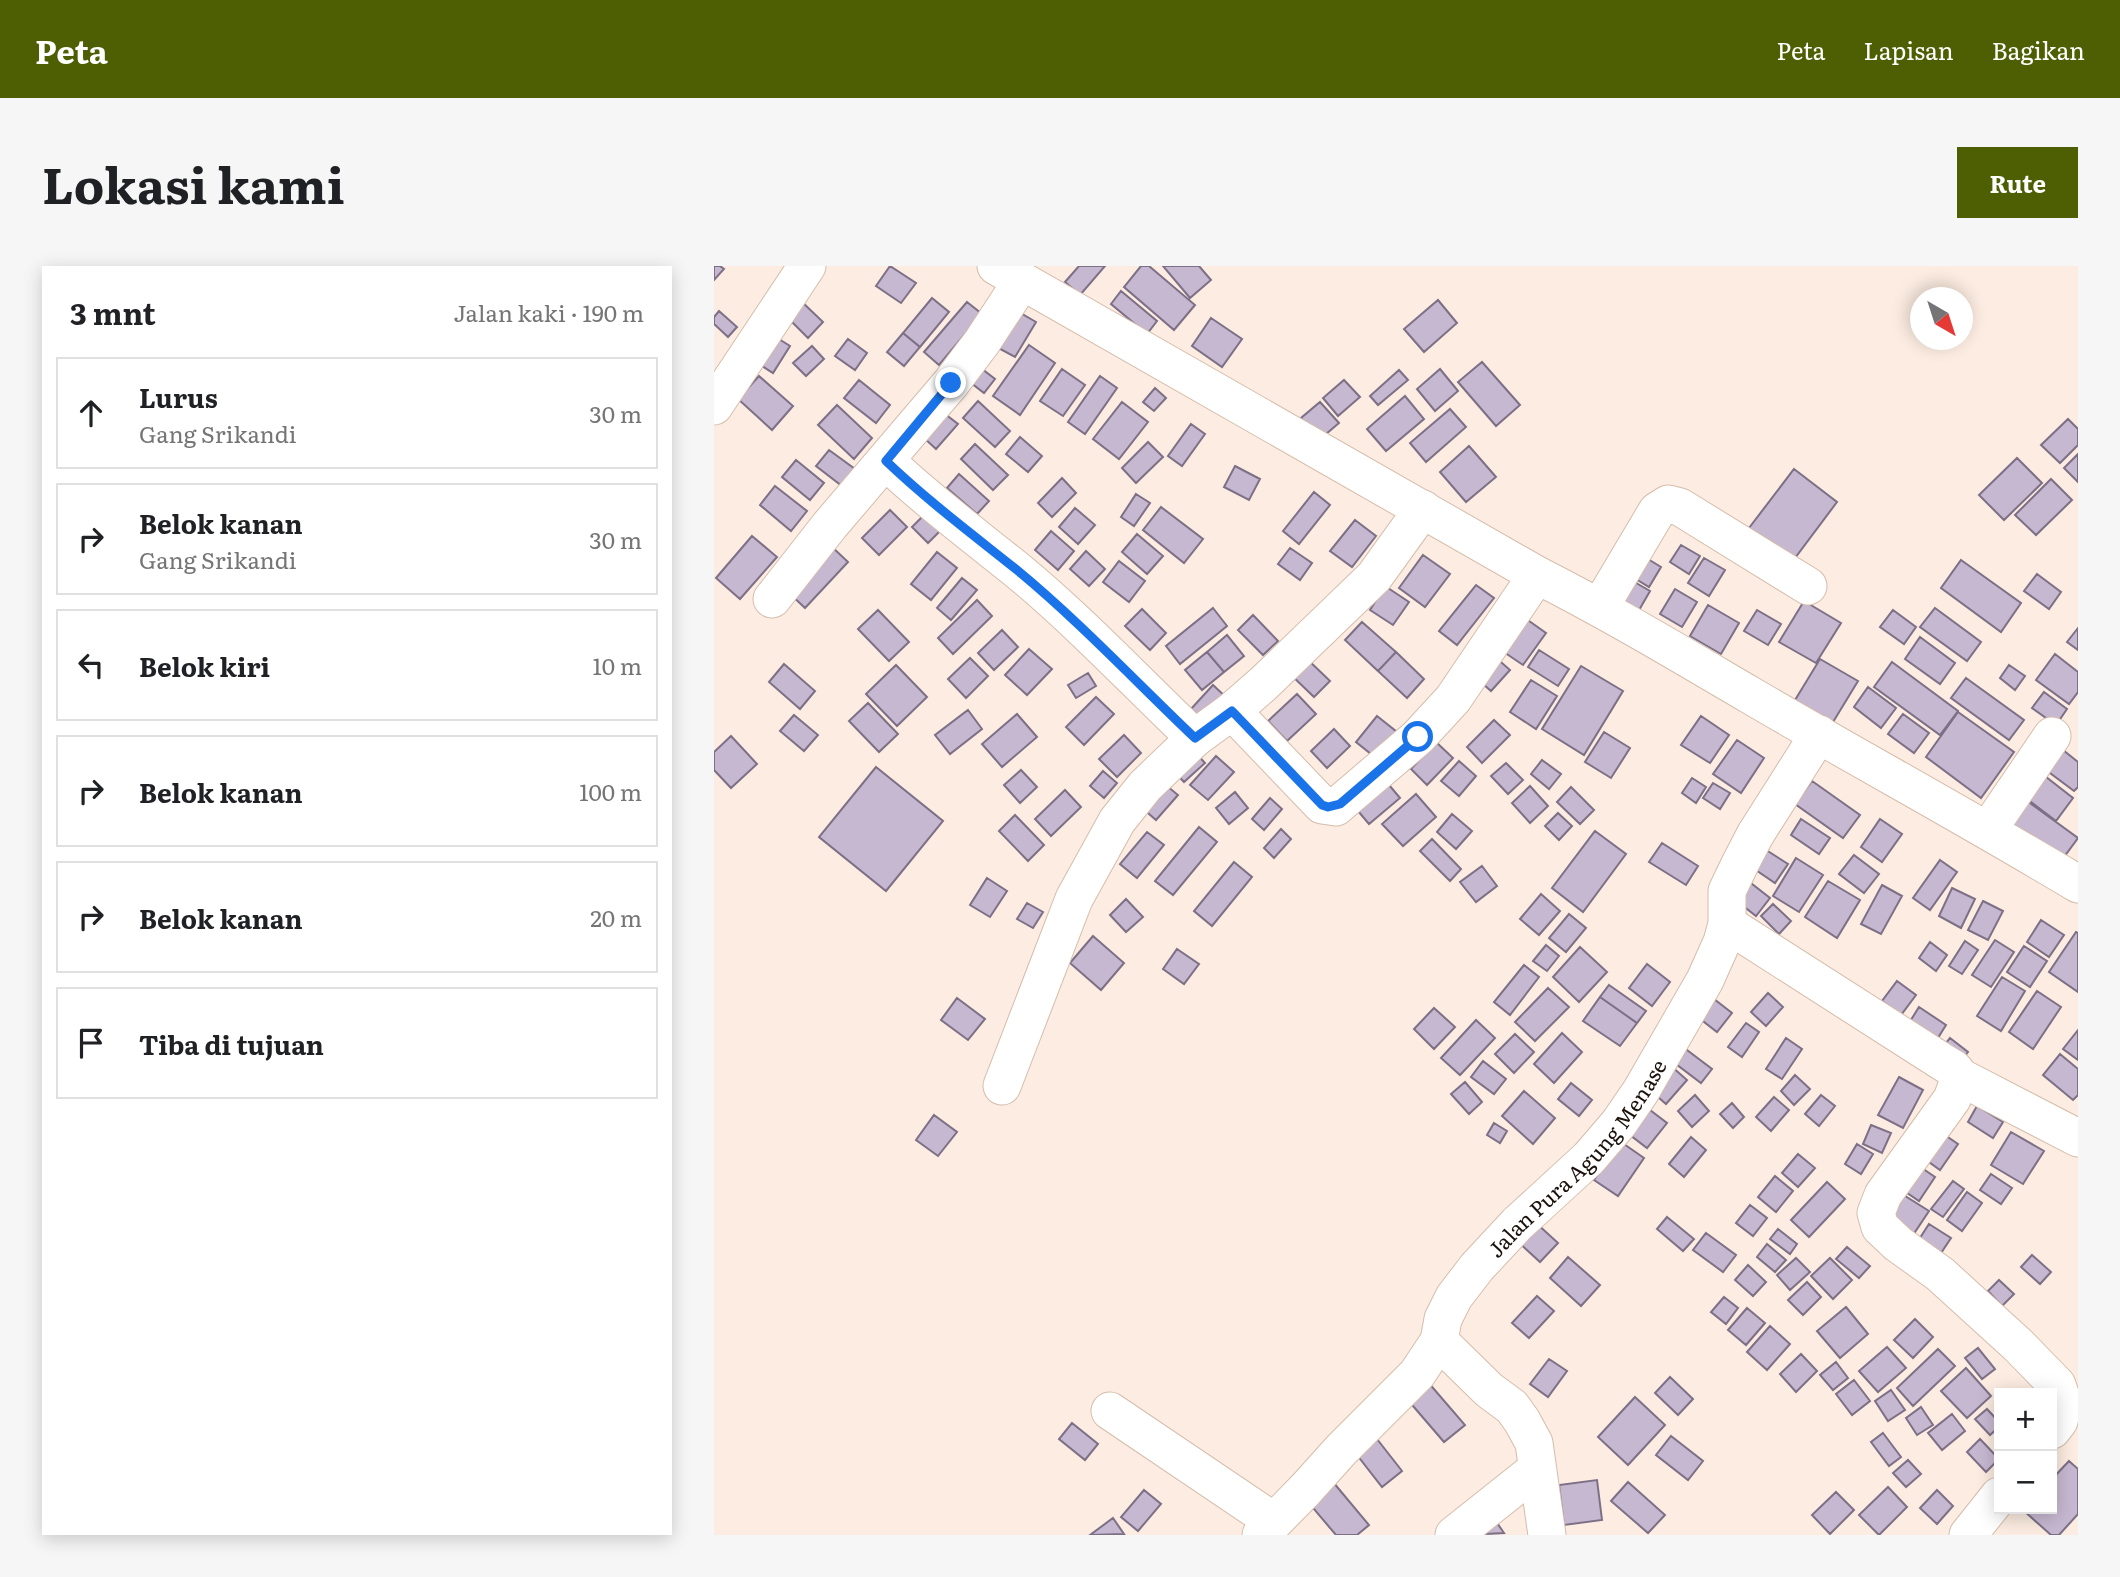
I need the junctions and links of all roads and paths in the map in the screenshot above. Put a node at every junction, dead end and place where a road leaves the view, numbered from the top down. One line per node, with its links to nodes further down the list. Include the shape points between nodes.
1 (807, 266): 3 (street)
2 (1009, 274): 4 (street, via 982,342); 5 (street)
3 (714, 405)
4 (886, 461): 8 (street); 13 (street, via 1107,650)
5 (1423, 509): 6 (street); 10 (street, via 1374,577)
6 (1537, 575): 9 (street); 10 (street, via 1453,699 1418,737 1336,807 1322,805)
7 (1808, 586): 9 (street, via 1668,503 1657,511)
8 (772, 599)
9 (1600, 607): 11 (street)
10 (1232, 711): 13 (street)
11 (1819, 734): 14 (street); 16 (street, Jalan Pura Agung Menase, via 1739,866 1727,891)
12 (2052, 736): 14 (street)
13 (1195, 738): 18 (street, via 1145,786 1105,842 1074,899)
14 (1988, 830): 15 (street)
15 (2078, 884)
16 (1727, 924): 17 (street, via 1948,1065); 20 (street, Jalan Pura Agung Menase, via 1705,980 1619,1123 1477,1267 1454,1297)
17 (1959, 1077): 19 (street); 22 (street, via 1952,1099 1882,1195 1877,1222 1898,1244 1940,1274 2057,1385 2063,1403)
18 (1002, 1086)
19 (2078, 1138)
20 (1438, 1341): 23 (street, via 1512,1407 1534,1443); 25 (street, Jalan Pura Agung Menase, via 1417,1374)
21 (1110, 1411): 25 (street)
22 (2057, 1424)
23 (1537, 1469): 26 (street); 27 (street)
24 (1994, 1502): 28 (street)
25 (1267, 1528)
26 (1454, 1535)
27 (1547, 1535)
28 (1968, 1535)

